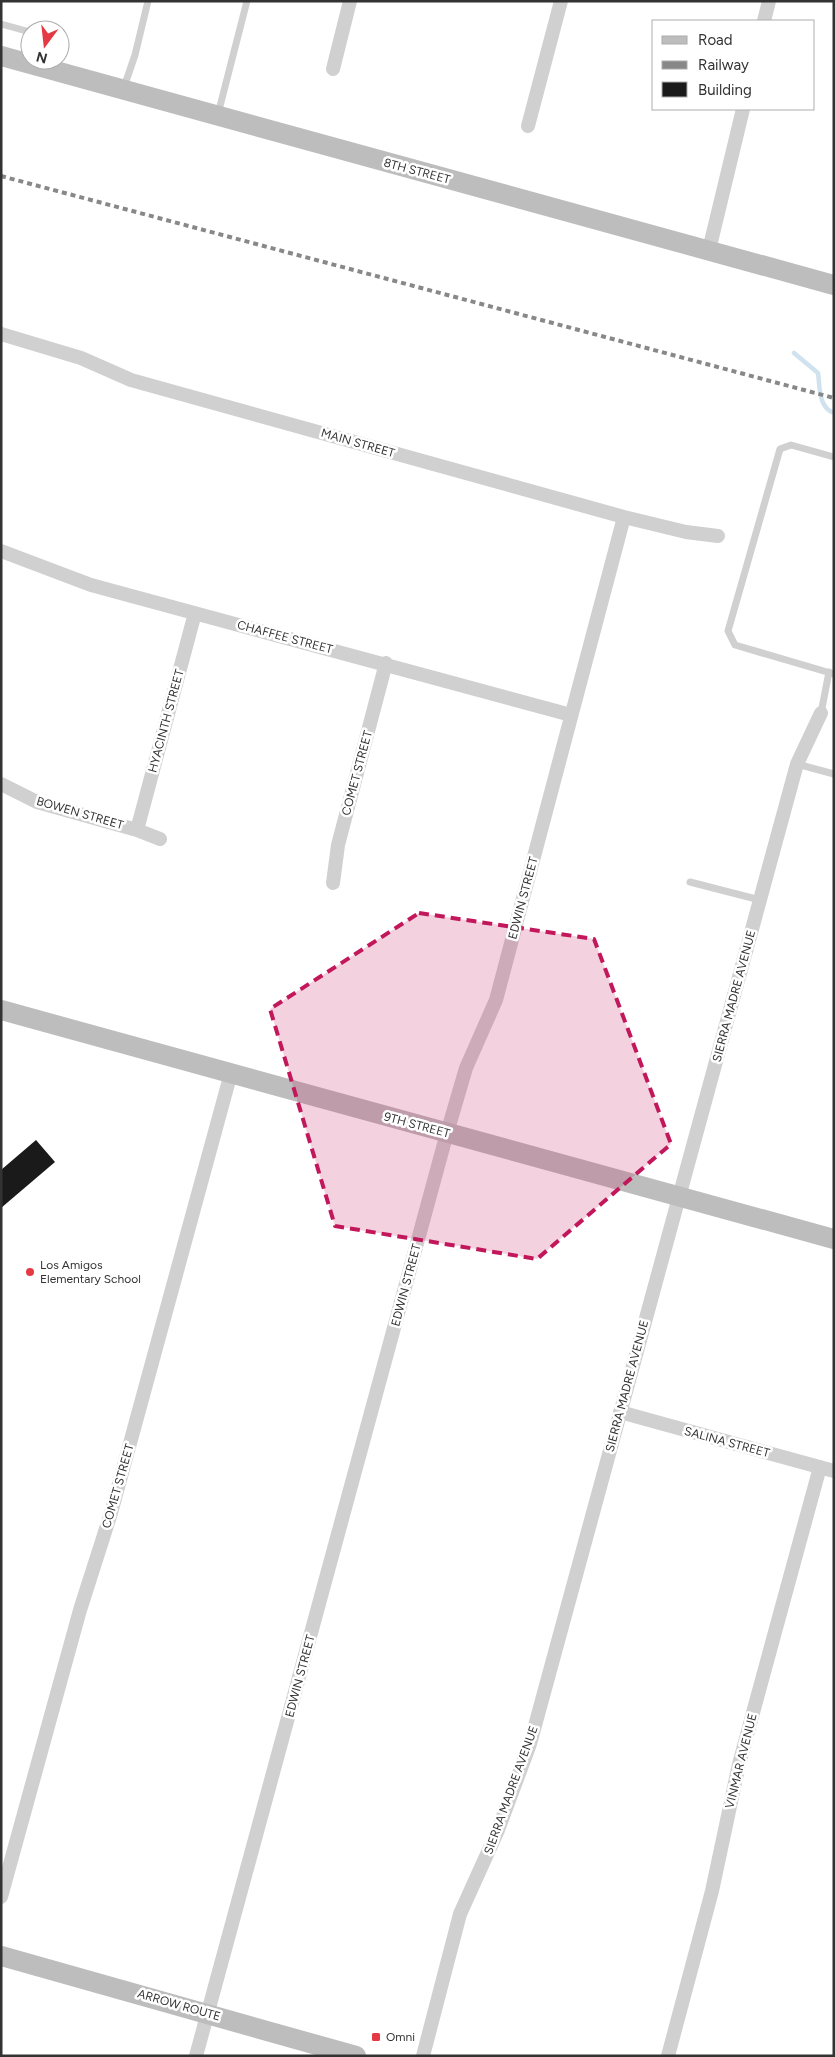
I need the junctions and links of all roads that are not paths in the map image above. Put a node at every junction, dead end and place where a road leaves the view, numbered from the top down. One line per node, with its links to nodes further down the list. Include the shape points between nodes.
1 (148, 1): 13 (lane)
2 (247, 1): 15 (lane)
3 (350, 1): 11 (street)
4 (561, 1): 16 (street)
5 (768, 1): 6 (street)
6 (764, 20)
7 (1, 24): 8 (lane)
8 (20, 29)
9 (1, 56): 10 (street, 8TH STREET)
10 (20, 59)
11 (333, 69)
12 (59, 70): 13 (street, 8TH STREET)
13 (123, 90): 15 (street, 8TH STREET)
14 (743, 110): 17 (street)
15 (217, 116): 17 (street, 8TH STREET)
16 (528, 126)
17 (709, 250): 18 (street, 8TH STREET)
18 (834, 285)
19 (1, 334): 21 (street, MAIN STREET, via 81,358 131,380)
20 (834, 457): 26 (lane, via 791,445 780,449 728,631 735,645)
21 (624, 517): 22 (street, MAIN STREET); 28 (street, EDWIN STREET)
22 (718, 536)
23 (1, 551): 24 (street, CHAFFEE STREET, via 91,585)
24 (195, 613): 25 (street, CHAFFEE STREET); 32 (street, HYACINTH STREET)
25 (386, 663): 28 (street, CHAFFEE STREET); 35 (street, COMET STREET, via 338,845)
26 (831, 673): 27 (lane)
27 (821, 713): 29 (street, SIERRA MADRE AVENUE)
28 (571, 715): 39 (street, EDWIN STREET, via 496,1000 466,1068)
29 (797, 764): 30 (lane); 36 (street, SIERRA MADRE AVENUE)
30 (834, 774)
31 (1, 784): 32 (street, BOWEN STREET, via 37,802)
32 (137, 830): 33 (street, BOWEN STREET)
33 (160, 839)
34 (690, 882): 36 (lane)
35 (333, 883)
36 (760, 900): 40 (street, SIERRA MADRE AVENUE)
37 (1, 1010): 38 (street, 9TH STREET)
38 (231, 1073): 39 (street, 9TH STREET); 44 (street, COMET STREET)
39 (447, 1133): 40 (street, 9TH STREET); 46 (street, EDWIN STREET)
40 (679, 1197): 41 (street, 9TH STREET); 42 (street, SIERRA MADRE AVENUE)
41 (834, 1239)
42 (620, 1412): 43 (street, SALINA STREET); 49 (street, SIERRA MADRE AVENUE, via 530,1744 498,1830 460,1914)
43 (827, 1469): 50 (street, VINMAR AVENUE, via 739,1764 712,1891)
44 (1, 1897)
45 (1, 1956): 46 (street, ARROW ROUTE)
46 (208, 2014): 47 (street, EDWIN STREET); 48 (street, ARROW ROUTE)
47 (196, 2056)
48 (356, 2056)
49 (423, 2056)
50 (668, 2056)

